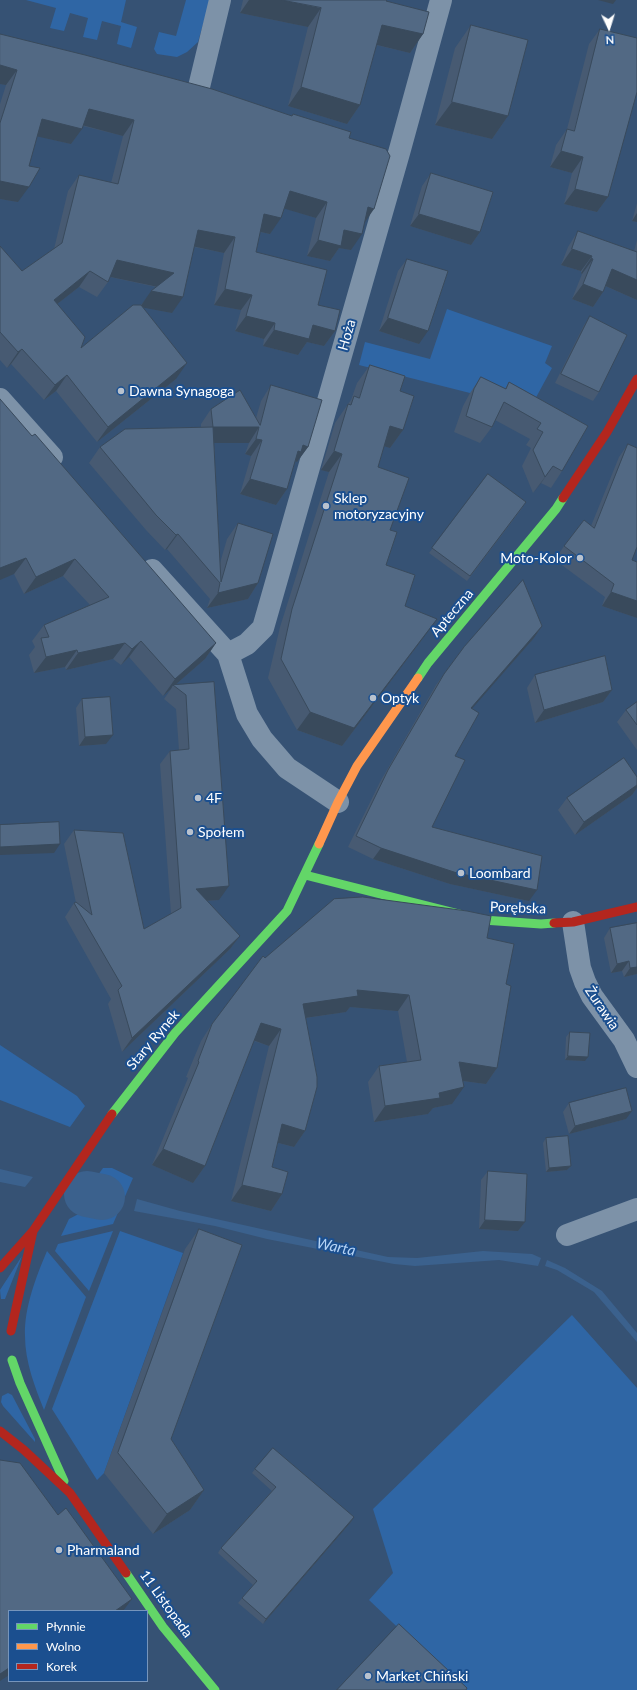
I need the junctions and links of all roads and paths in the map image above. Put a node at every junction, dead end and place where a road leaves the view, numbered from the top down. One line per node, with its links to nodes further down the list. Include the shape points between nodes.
1 (220, 0): 4 (street)
2 (441, 0): 7 (street, Hoża)
3 (175, 85): 4 (street)
4 (198, 91): 5 (street)
5 (220, 98)
6 (377, 147): 7 (street)
7 (399, 154): 12 (street, Hoża, via 262,628 247,644)
8 (637, 379): 13 (street, Apteczna, via 607,432 556,509 428,663 357,766)
9 (0, 399): 10 (street)
10 (67, 474)
11 (140, 555): 12 (street)
12 (228, 654): 13 (street, via 248,714 262,739 287,768)
13 (338, 802): 14 (street, Apteczna)
14 (305, 875): 16 (street, Porębska, via 483,920 541,924); 19 (street, Stary Rynek, via 287,911 175,1033 112,1113)
15 (637, 907): 16 (street, Porębska)
16 (573, 922): 17 (street, Żurawia, via 580,968 585,982 592,996 624,1040)
17 (637, 1067)
18 (637, 1209): 20 (street)
19 (33, 1231): 21 (street, Stary Rynek); 22 (street, Stary Rynek, via 12,1335)
20 (566, 1235)
21 (2, 1264)
22 (4, 1316)
23 (6, 1373): 25 (street, 11 Listopada, via 12,1356 20,1383)
24 (0, 1431): 25 (street, 11 Listopada)
25 (70, 1493): 26 (street, 11 Listopada, via 160,1623)
26 (216, 1690)

